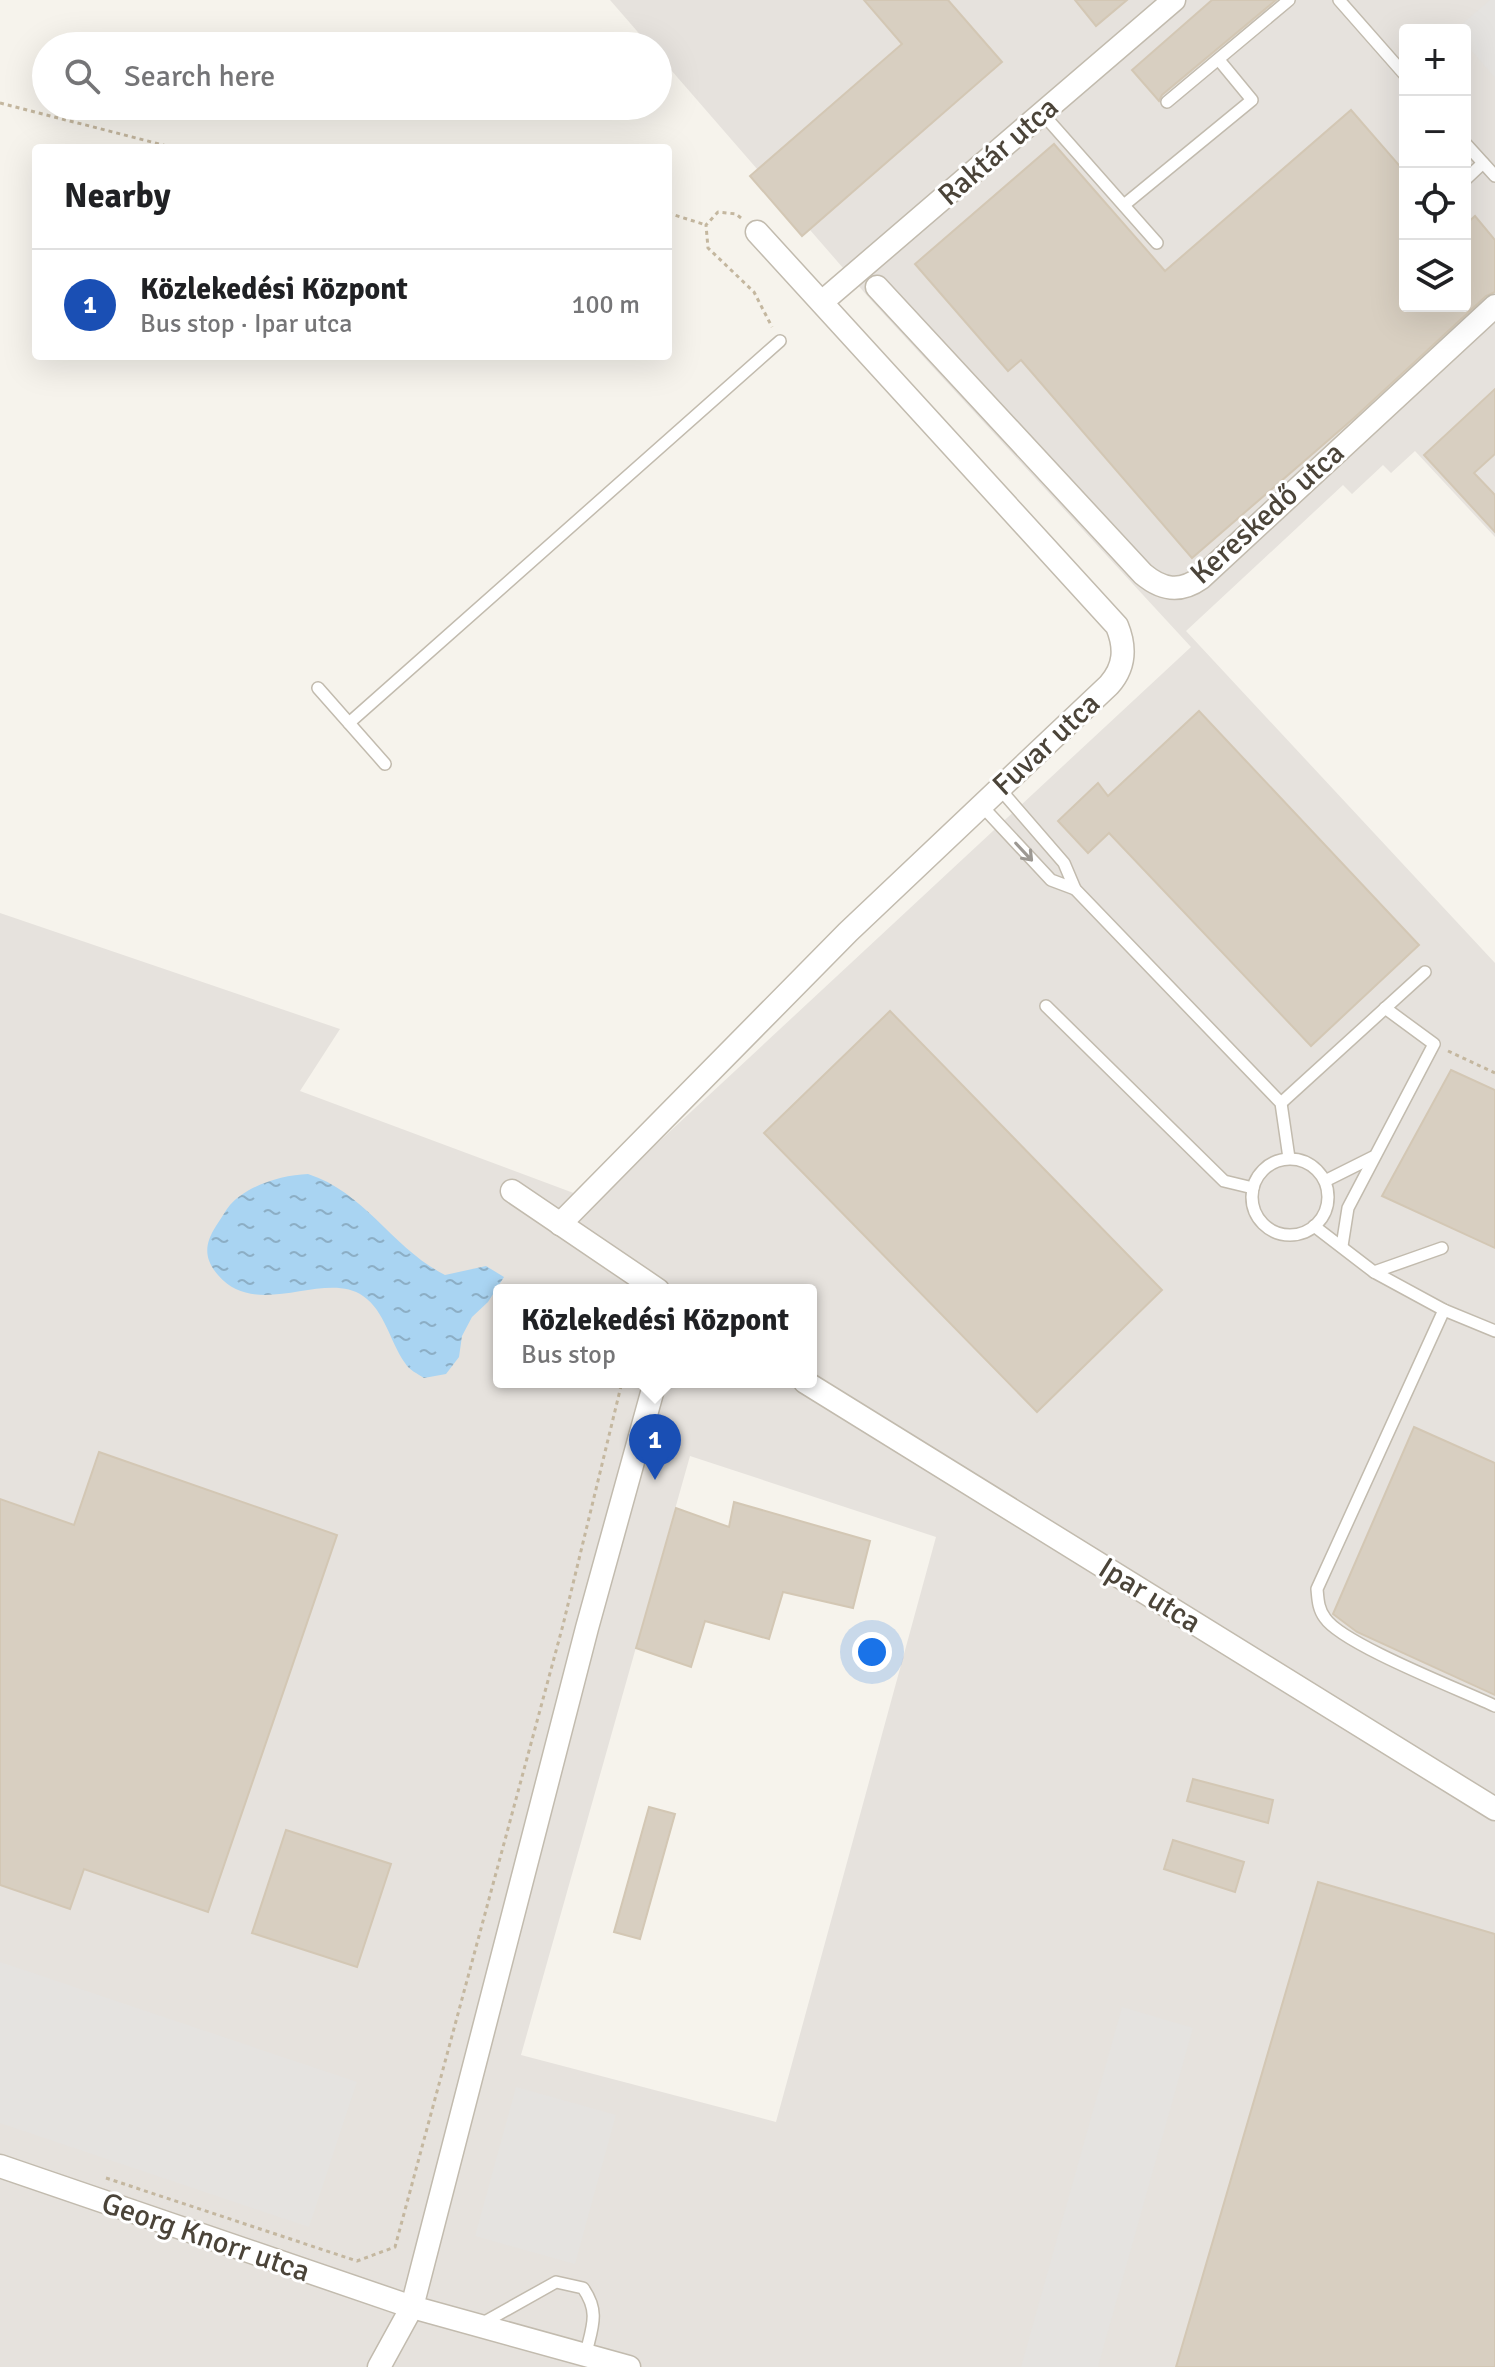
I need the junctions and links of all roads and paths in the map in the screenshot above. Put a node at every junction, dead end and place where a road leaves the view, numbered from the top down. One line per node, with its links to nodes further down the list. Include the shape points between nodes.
1 (1174, 0): 9 (street, Raktár utca)
2 (1289, 0): 4 (lane)
3 (1339, 0): 5 (lane)
4 (1219, 60): 6 (lane); 16 (lane, via 1252,100)
5 (1399, 68)
6 (1167, 102)
7 (0, 103): 8 (path)
8 (32, 111)
9 (1042, 113): 16 (lane); 22 (street, Raktár utca)
10 (66, 120): 11 (path)
11 (159, 144)
12 (1471, 150): 13 (lane)
13 (1483, 163): 14 (lane); 15 (lane)
14 (1471, 174)
15 (1495, 176)
16 (1124, 205): 20 (lane)
17 (672, 214): 18 (path)
18 (706, 225): 19 (path, via 718,212 736,214); 24 (path, via 708,248 754,292)
19 (757, 232): 22 (street, Fuvar utca)
20 (1157, 243)
21 (877, 287): 23 (street, Kereskedő utca, via 1143,574 1170,588 1201,578)
22 (822, 302): 28 (street, Fuvar utca, via 1117,626 1122,638 1117,676)
23 (1495, 306)
24 (780, 341): 26 (lane)
25 (318, 688): 26 (lane)
26 (349, 723): 27 (lane)
27 (385, 764)
28 (998, 788): 29 (street, Fuvar utca); 30 (lane, via 1064,863)
29 (981, 805): 30 (lane, one-way to 30, via 1051,880); 42 (street, Fuvar utca)
30 (1075, 889): 36 (lane)
31 (1425, 972): 33 (lane)
32 (1046, 1006): 40 (lane, via 1224,1181)
33 (1385, 1008): 34 (lane); 36 (lane)
34 (1434, 1044): 35 (path); 37 (lane)
35 (1495, 1073)
36 (1281, 1103): 38 (lane)
37 (1374, 1156): 39 (lane); 44 (lane, via 1348,1208)
38 (1289, 1158): 39 (lane, via 1313,1166); 40 (lane, via 1266,1167)
39 (1325, 1181): 43 (lane, via 1328,1206)
40 (1253, 1188): 43 (lane, via 1256,1213 1273,1231 1298,1234)
41 (512, 1191): 42 (street)
42 (560, 1224): 47 (street)
43 (1314, 1226): 44 (lane)
44 (1342, 1246): 46 (lane)
45 (1442, 1248): 46 (lane)
46 (1374, 1272): 48 (lane)
47 (649, 1284)
48 (1444, 1310): 49 (lane); 53 (lane, via 1317,1589 1318,1605 1345,1637)
49 (1495, 1331)
50 (621, 1388): 56 (path, via 563,1625 395,2247 357,2261)
51 (653, 1388): 57 (street)
52 (815, 1388): 54 (street, Ipar utca)
53 (1495, 1706)
54 (1495, 1809)
55 (0, 2166): 57 (street, Georg Knorr utca)
56 (104, 2178)
57 (412, 2307): 58 (street, Georg Knorr utca); 60 (street)
58 (480, 2325): 59 (street, Georg Knorr utca); 59 (lane, via 556,2282 583,2288 593,2301 594,2318)
59 (586, 2353): 61 (street, Georg Knorr utca)
60 (379, 2367)
61 (629, 2367)

